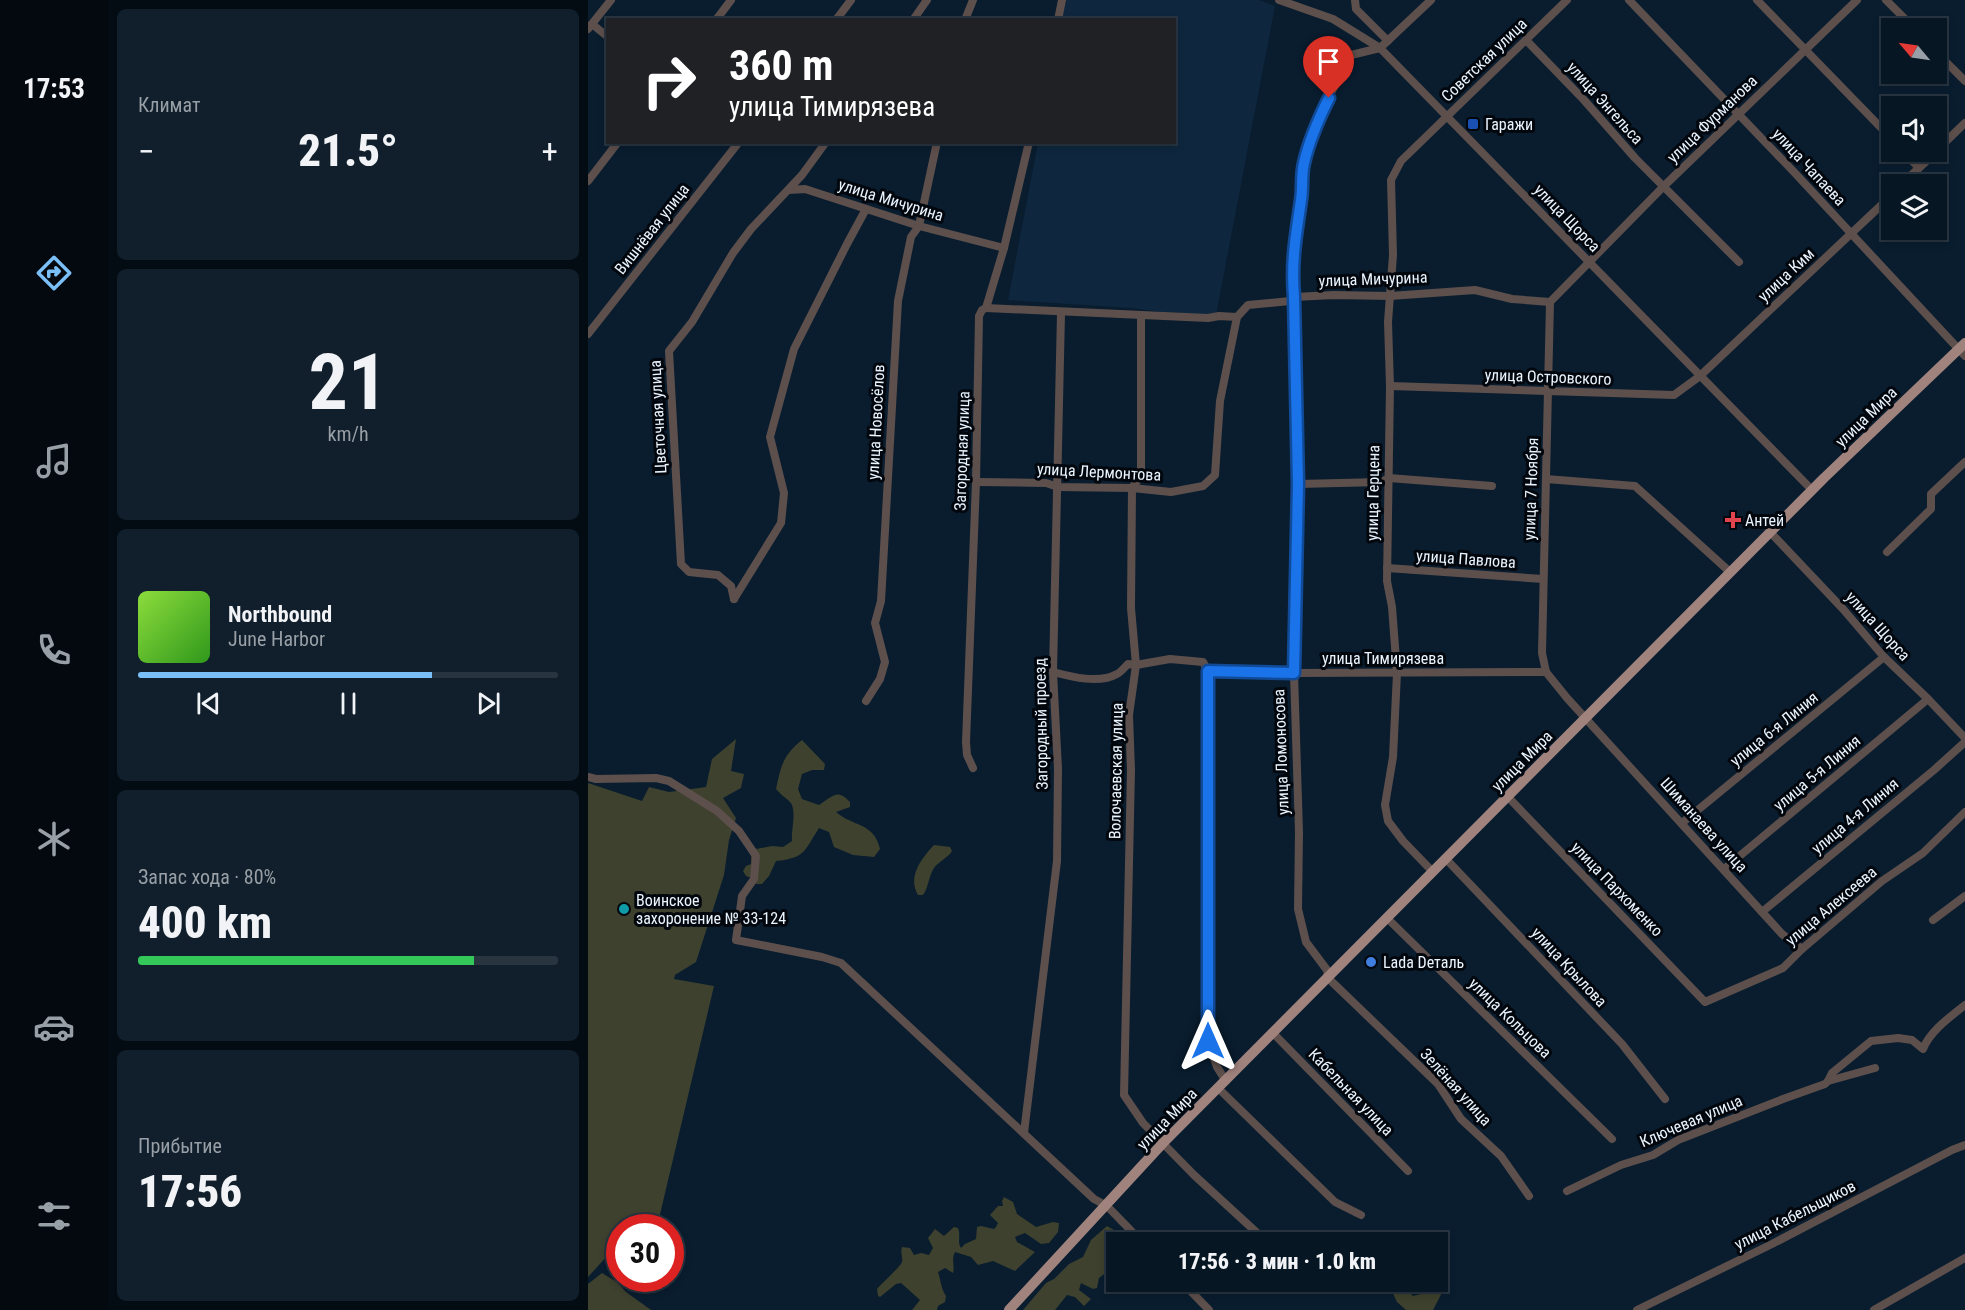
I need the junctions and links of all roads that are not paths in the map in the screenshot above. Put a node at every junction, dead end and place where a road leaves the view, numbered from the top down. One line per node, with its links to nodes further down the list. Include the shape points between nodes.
1 (611, 0): 21 (street)
2 (731, 0): 15 (street)
3 (851, 0): 16 (street)
4 (927, 0): 17 (street)
5 (973, 0): 18 (street)
6 (1062, 0): 19 (street)
7 (1279, 0): 25 (street, улица Щорса, via 1333,19)
8 (1355, 0): 24 (street, via 1356,9)
9 (1431, 0): 24 (street)
10 (1567, 0): 23 (street, Советская улица)
11 (1629, 0): 29 (street, улица Чапаева)
12 (1757, 0): 26 (street)
13 (1857, 0): 26 (street, улица Фурманова)
14 (1886, 0): 20 (street)
15 (718, 18)
16 (838, 18)
17 (915, 18)
18 (966, 18)
19 (1058, 18)
20 (1904, 18)
21 (590, 27): 22 (street)
22 (606, 36)
23 (1526, 40): 30 (street, Советская улица); 45 (street, улица Энгельса)
24 (1388, 41): 25 (street)
25 (1380, 48): 30 (street, улица Щорса); 56 (street, улица Ломоносова, via 1350,55 1321,112 1304,164 1293,262)
26 (1806, 50): 29 (street, улица Фурманова); 32 (street)
27 (1947, 63): 28 (street)
28 (1965, 81)
29 (1740, 115): 45 (street, улица Фурманова); 51 (street, улица Чапаева)
30 (1447, 117): 53 (street, улица Щорса); 55 (street, улица Герцена, via 1401,161 1391,180)
31 (1965, 123): 33 (street)
32 (1881, 128)
33 (1947, 140)
34 (616, 144): 44 (street)
35 (737, 144): 62 (street, Вишнёвая улица)
36 (825, 144): 43 (street, Цветочная улица)
37 (937, 144): 50 (street, улица Новосёлов)
38 (1029, 144): 52 (street, Загородная улица)
39 (1913, 162): 41 (street)
40 (1925, 162): 41 (street)
41 (1919, 168): 42 (street)
42 (1913, 174)
43 (802, 175): 46 (street); 47 (street, Цветочная улица)
44 (588, 181)
45 (1664, 186): 53 (street, улица Фурманова); 54 (street, улица Энгельса)
46 (805, 189): 47 (street, улица Мичурина); 49 (street, улица Мичурина)
47 (789, 190): 49 (street, Цветочная улица, via 751,229 669,351 681,564 689,572 718,575 731,586 734,599 781,523 784,493 770,436 795,349)
48 (1881, 206): 51 (street, улица Ким)
49 (866, 209): 50 (street, улица Мичурина)
50 (919, 226): 52 (street, улица Мичурина); 89 (street, улица Новосёлов, via 911,237 898,301 881,601 874,623 885,662)
51 (1852, 234): 63 (street, улица Чапаева); 64 (street, улица Ким)
52 (1004, 248): 58 (street, Загородная улица)
53 (1590, 262): 57 (street); 64 (street, улица Щорса)
54 (1739, 262)
55 (1390, 296): 56 (street, улица Мичурина); 57 (street, улица Мичурина, via 1474,290); 65 (street, улица Герцена)
56 (1294, 297): 61 (street, улица Мичурина, via 1290,301 1248,305); 71 (street, улица Ломоносова)
57 (1550, 302): 66 (street, улица 7 Ноября)
58 (986, 308): 59 (street, улица Мичурина); 70 (street, Загородная улица, via 979,316)
59 (1061, 313): 60 (street, улица Мичурина); 73 (street, Загородный проезд)
60 (1141, 316): 61 (street, улица Мичурина); 74 (street, Волочаевская улица, via 1141,476)
61 (1237, 316): 74 (street, улица Лермонтова, via 1221,401 1215,475 1203,486 1189,490)
62 (588, 334)
63 (1963, 349): 75 (main road, улица Мира)
64 (1700, 376): 66 (street, улица Островского, via 1674,395); 75 (street, улица Щорса)
65 (1390, 386): 66 (street, улица Островского); 68 (street, улица Герцена)
66 (1549, 392): 69 (street, улица 7 Ноября)
67 (1965, 462): 77 (street, via 1931,494 1931,509)
68 (1389, 478): 71 (street, via 1381,482); 72 (street); 78 (street, улица Герцена)
69 (1546, 479): 79 (street, via 1635,486); 80 (street, улица 7 Ноября)
70 (976, 482): 73 (street, улица Лермонтова, via 1046,483); 92 (street, Загородная улица, via 966,742)
71 (1298, 484): 86 (street, улица Ломоносова)
72 (1492, 486)
73 (1058, 487): 74 (street, улица Лермонтова); 84 (street, Загородный проезд)
74 (1132, 488): 82 (street, Волочаевская улица, via 1131,608)
75 (1812, 490): 76 (main road, улица Мира)
76 (1770, 532): 79 (main road, улица Мира); 81 (street, улица Щорса)
77 (1887, 552)
78 (1387, 568): 80 (street, улица Павлова); 87 (street, улица Герцена)
79 (1731, 572): 90 (main road, улица Мира)
80 (1543, 579): 85 (street, улица 7 Ноября, via 1542,654)
81 (1884, 657): 88 (street, улица Щорса); 96 (street, улица 6-я Линия)
82 (1136, 665): 83 (street, улица Тимирязева, via 1170,658 1203,662); 84 (street, улица Тимирязева, via 1128,664 1118,674 1098,679); 115 (street, Волочаевская улица, via 1129,715 1124,1095)
83 (1208, 671): 86 (street, улица Тимирязева); 111 (street, via 1208,1041)
84 (1053, 672): 113 (street, Загородный проезд, via 1057,861)
85 (1546, 672): 87 (street, улица Тимирязева); 90 (street)
86 (1294, 673): 87 (street, улица Тимирязева); 105 (street, улица Ломоносова, via 1298,909 1306,942 1327,970)
87 (1397, 673): 99 (street, улица Герцена, via 1393,757 1385,805 1388,821)
88 (1928, 699): 91 (street, улица Щорса); 98 (street, улица 5-я Линия)
89 (866, 701)
90 (1586, 718): 94 (main road, улица Мира); 96 (street, Шиманаева улица)
91 (1965, 740): 101 (street, улица 4-я Линия)
92 (973, 768)
93 (588, 777): 113 (street, via 669,781 717,811 739,831 756,856 754,879 742,896 736,940 841,963)
94 (1508, 796): 97 (main road, улица Мира); 106 (street, улица Пархоменко)
95 (1965, 813): 104 (street, улица Алексеева, via 1923,853 1882,880)
96 (1682, 823): 98 (street, Шиманаева улица)
97 (1446, 859): 99 (main road, улица Мира); 112 (street, улица Крылова, via 1622,1044)
98 (1724, 869): 101 (street, Шиманаева улица)
99 (1433, 872): 102 (main road, улица Мира)
100 (1965, 896): 103 (street)
101 (1762, 912): 104 (street, Шиманаева улица)
102 (1388, 918): 105 (main road, улица Мира); 114 (street, улица Кольцова)
103 (1933, 920)
104 (1802, 949): 106 (street, улица Алексеева, via 1783,968)
105 (1328, 978): 108 (main road, улица Мира); 119 (street, Зелёная улица, via 1438,1084 1461,1119 1501,1156)
106 (1705, 1002)
107 (1965, 1005): 110 (street, Ключевая улица, via 1926,1041 1923,1049 1912,1040 1871,1041)
108 (1273, 1033): 111 (main road, улица Мира); 117 (street, Кабельная улица)
109 (1875, 1068): 110 (street, Ключевая улица)
110 (1828, 1080): 118 (street, Ключевая улица, via 1678,1140 1653,1155 1621,1165)
111 (1222, 1084): 115 (main road, улица Мира); 121 (street, via 1335,1202)
112 (1665, 1099)
113 (1024, 1134): 120 (street, via 1094,1199)
114 (1612, 1138)
115 (1163, 1143): 120 (main road, улица Мира); 123 (street, Волочаевская улица)
116 (1965, 1145): 128 (street, улица Кабельщиков)
117 (1408, 1171)
118 (1567, 1191)
119 (1529, 1196)
120 (1107, 1206): 122 (street); 126 (main road, улица Мира)
121 (1360, 1215)
122 (1132, 1232)
123 (1256, 1232)
124 (1965, 1258): 129 (street)
125 (1191, 1292): 127 (street)
126 (1009, 1310)
127 (1209, 1310)
128 (1637, 1310)
129 (1874, 1310)

